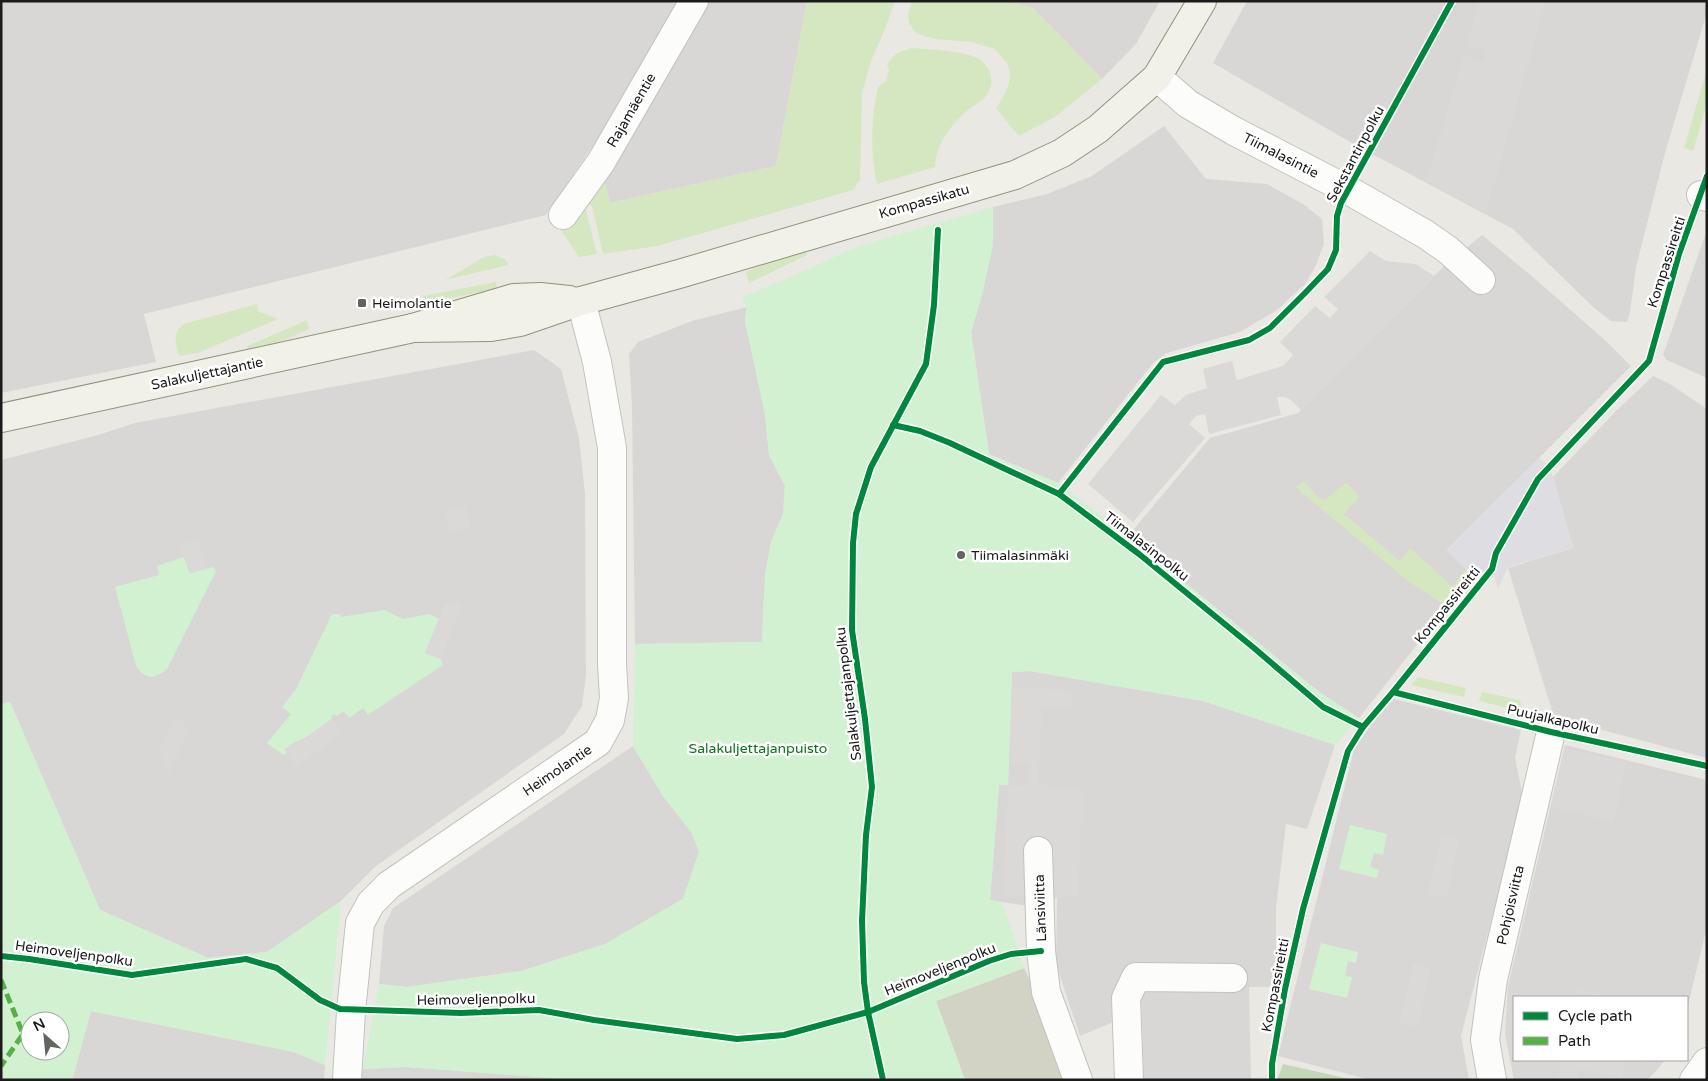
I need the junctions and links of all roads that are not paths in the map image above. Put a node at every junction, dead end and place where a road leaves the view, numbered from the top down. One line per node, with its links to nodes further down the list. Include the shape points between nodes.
1 (694, 1): 4 (street, Rajamäentie, via 600,162)
2 (1202, 1): 3 (street, Kompassikatu)
3 (1157, 77): 5 (street, Tiimalasintie, via 1188,104 1227,127 1424,234 1448,250); 6 (street, Kompassikatu, via 1098,129 1062,153 1015,175)
4 (563, 215)
5 (1481, 280)
6 (581, 301): 7 (street, Salakuljettajantie, via 520,322 490,327 413,328); 12 (street, Heimolantie, via 599,370 612,448 614,698 610,720 598,742 389,885 371,904 360,923)
7 (1, 418)
8 (1551, 732): 15 (street, Pohjoisviitta, via 1493,979 1485,1040)
9 (1038, 851): 13 (street, Länsiviitta, via 1041,951 1046,992)
10 (1233, 978): 14 (street, via 1136,978 1126,998)
11 (1707, 1062): 16 (street)
12 (347, 1080)
13 (1078, 1080)
14 (1129, 1080)
15 (1492, 1080)
16 (1694, 1080)

